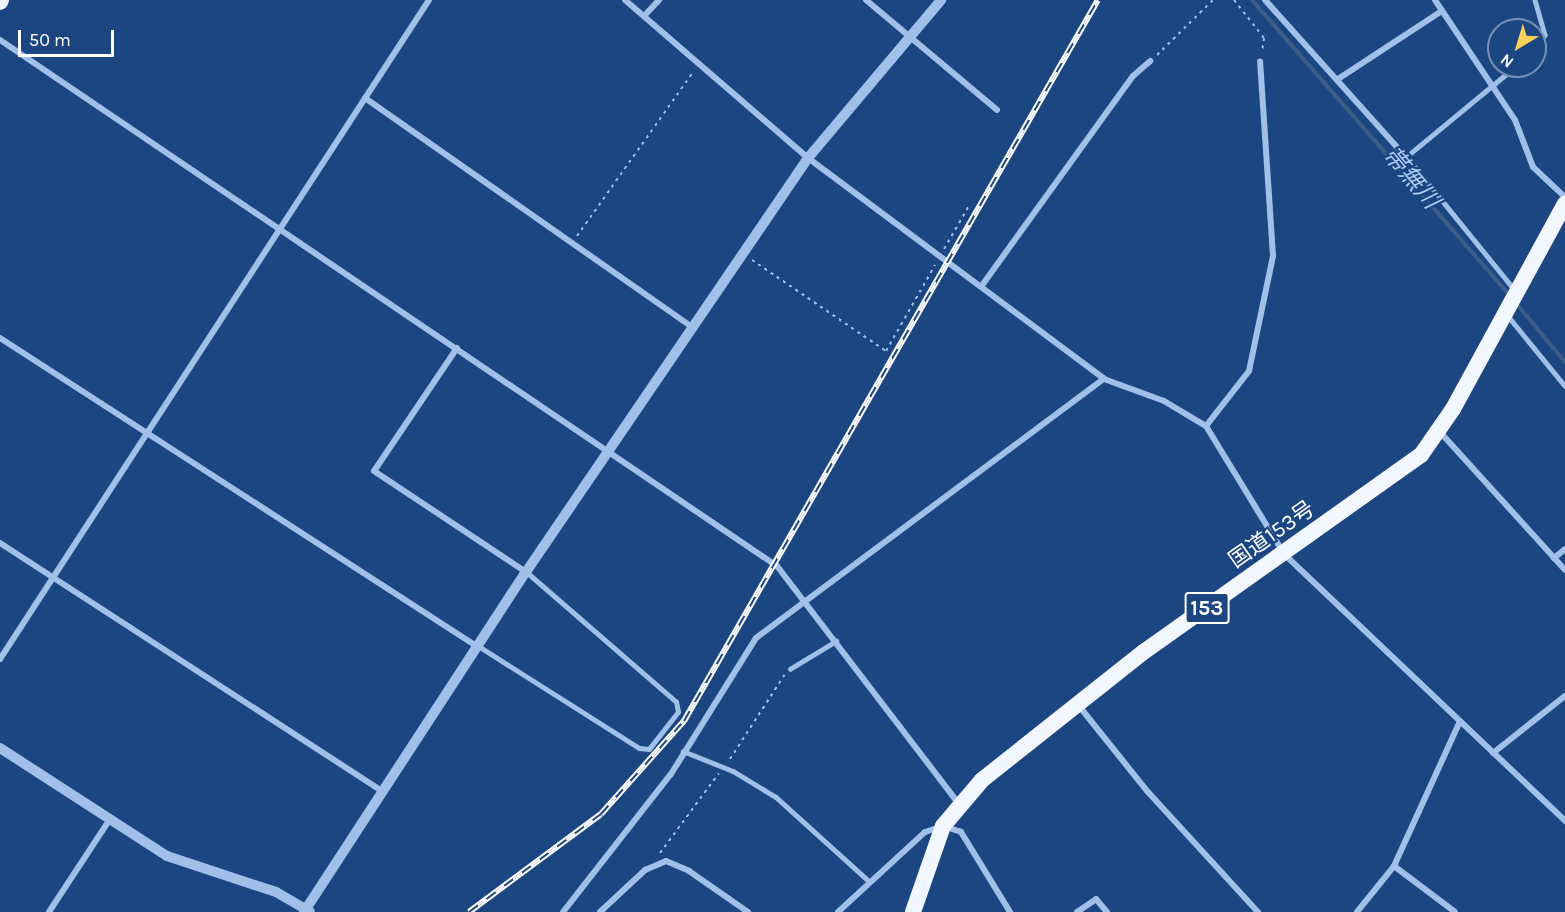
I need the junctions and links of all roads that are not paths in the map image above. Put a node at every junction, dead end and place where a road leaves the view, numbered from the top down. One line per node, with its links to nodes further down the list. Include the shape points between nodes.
1 (429, 0): 19 (street)
2 (625, 0): 10 (street)
3 (659, 0): 10 (street)
4 (867, 0): 12 (street)
5 (942, 0): 12 (street)
6 (1265, 0): 17 (street)
7 (1435, 0): 9 (street)
8 (1535, 0): 11 (lane)
9 (1442, 11): 17 (street); 18 (street)
10 (645, 15): 22 (street)
11 (1540, 18)
12 (910, 37): 20 (street); 22 (street)
13 (0, 40): 25 (street)
14 (1260, 60): 33 (street, via 1273,256 1249,371)
15 (1150, 61): 26 (street, via 1127,84)
16 (1500, 78): 18 (lane)
17 (1338, 79): 21 (street)
18 (1491, 85): 21 (lane); 23 (street, via 1515,120 1533,167)
19 (365, 98): 25 (street); 28 (street)
20 (997, 110)
21 (1406, 157): 27 (lane)
22 (808, 158): 26 (street); 28 (street)
23 (1565, 196)
24 (1565, 204): 27 (highway, 国道153号 / 153)
25 (281, 230): 30 (street); 35 (street)
26 (983, 284): 31 (street)
27 (1512, 302): 32 (lane); 34 (highway, 国道153号 / 153)
28 (692, 327): 36 (street)
29 (0, 338): 35 (street)
30 (457, 348): 36 (street); 42 (street, via 374,471)
31 (1104, 379): 33 (street, via 1164,401); 44 (street)
32 (1565, 386)
33 (1206, 426): 39 (street)
34 (1439, 432): 39 (highway, 国道153号 / 153, via 1407,468); 40 (street)
35 (149, 433): 43 (street); 46 (street)
36 (607, 451): 42 (street); 44 (street, via 777,566)
37 (0, 543): 43 (street)
38 (1565, 549): 40 (street)
39 (1284, 554): 50 (highway, 国道153号 / 153); 51 (street)
40 (1554, 558): 41 (street)
41 (1565, 570)
42 (526, 572): 46 (street); 46 (lane, via 676,702 678,712 649,750 639,747)
43 (53, 576): 47 (street); 55 (street)
44 (806, 599): 45 (street); 53 (street, via 739,657)
45 (837, 641): 48 (lane); 56 (street)
46 (480, 647): 55 (street)
47 (0, 659)
48 (790, 669)
49 (1565, 696): 54 (street)
50 (1077, 703): 56 (highway, 国道153号 / 153, via 1000,764); 72 (street, via 1148,792)
51 (1460, 721): 54 (street); 60 (street)
52 (0, 748): 57 (street)
53 (682, 751): 61 (lane, via 733,771 776,797); 64 (street, via 671,774)
54 (1493, 753): 58 (street)
55 (384, 792): 62 (street)
56 (960, 805): 59 (highway, 国道153号 / 153)
57 (110, 819): 62 (street, via 196,869 276,892); 63 (street)
58 (1565, 821)
59 (943, 826): 61 (street, via 925,832); 68 (highway, 国道153号 / 153); 69 (street, via 961,832)
60 (1394, 866): 73 (street); 74 (street)
61 (869, 881): 67 (street)
62 (307, 911)
63 (50, 912)
64 (562, 912)
65 (600, 912): 66 (street, via 645,870 666,861 689,871)
66 (748, 912)
67 (838, 912)
68 (912, 912)
69 (1010, 912)
70 (1077, 912): 71 (street, via 1096,899)
71 (1107, 912)
72 (1258, 912)
73 (1357, 912)
74 (1455, 912)

